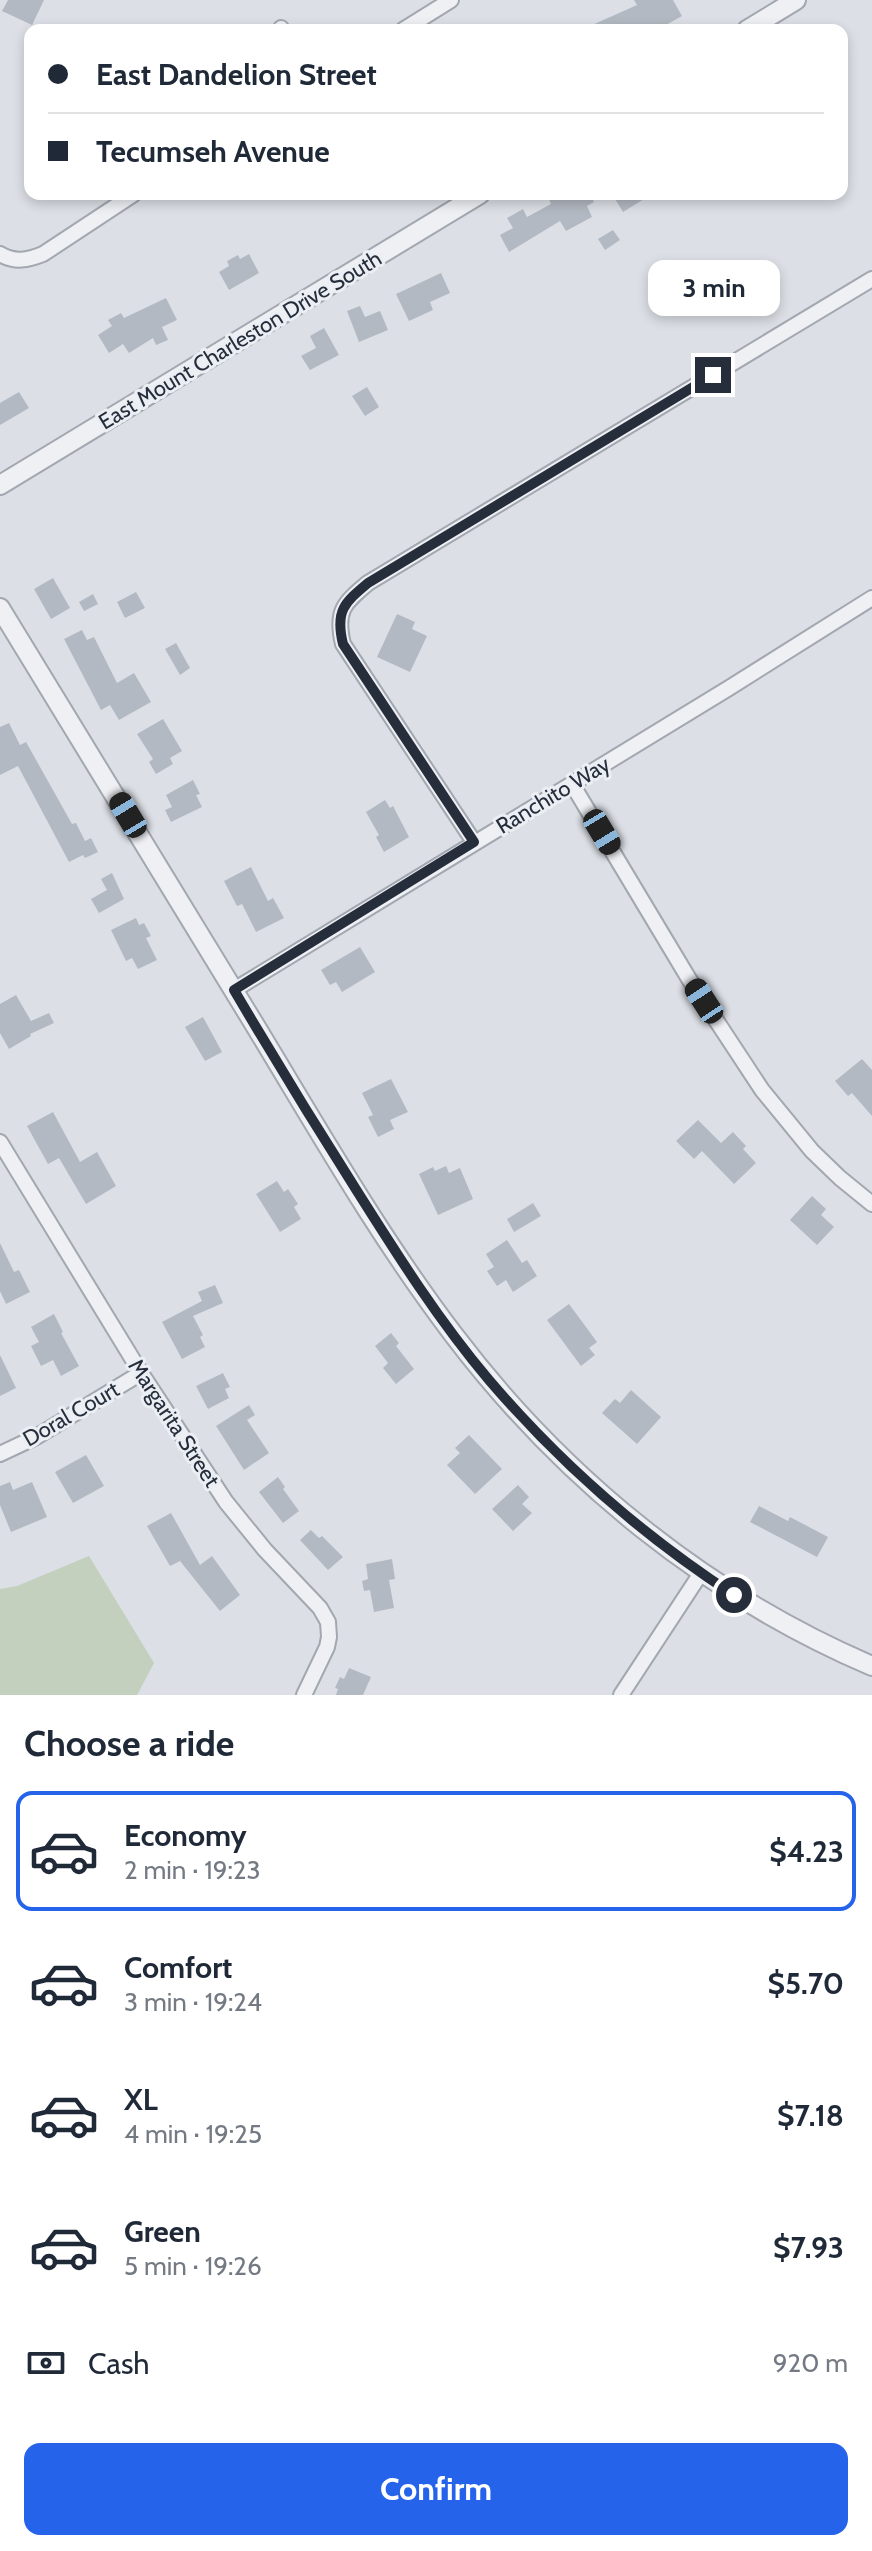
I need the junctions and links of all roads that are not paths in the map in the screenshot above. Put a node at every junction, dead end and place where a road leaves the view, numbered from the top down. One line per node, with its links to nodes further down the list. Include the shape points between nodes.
1 (451, 0): 3 (street)
2 (796, 0): 4 (street)
3 (413, 24)
4 (757, 24)
5 (125, 200): 7 (street, via 43,254 28,260)
6 (470, 200): 9 (street, East Mount Charleston Drive South)
7 (7, 257)
8 (872, 279): 13 (street, via 349,599 339,626 343,644)
9 (0, 485)
10 (872, 598): 12 (street, Ranchito Way)
11 (0, 608): 14 (street)
12 (572, 784): 13 (street, Ranchito Way); 16 (street, via 762,1090 812,1151)
13 (474, 842): 14 (street, Ranchito Way)
14 (234, 990): 19 (street, via 407,1271 489,1379 593,1487)
15 (0, 1142): 17 (street, Margarita Street)
16 (872, 1204)
17 (141, 1373): 18 (street, Doral Court); 21 (street, Margarita Street, via 226,1502 328,1622 327,1647)
18 (0, 1454)
19 (701, 1573): 20 (street, via 775,1618); 22 (street)
20 (872, 1666)
21 (304, 1695)
22 (621, 1695)

